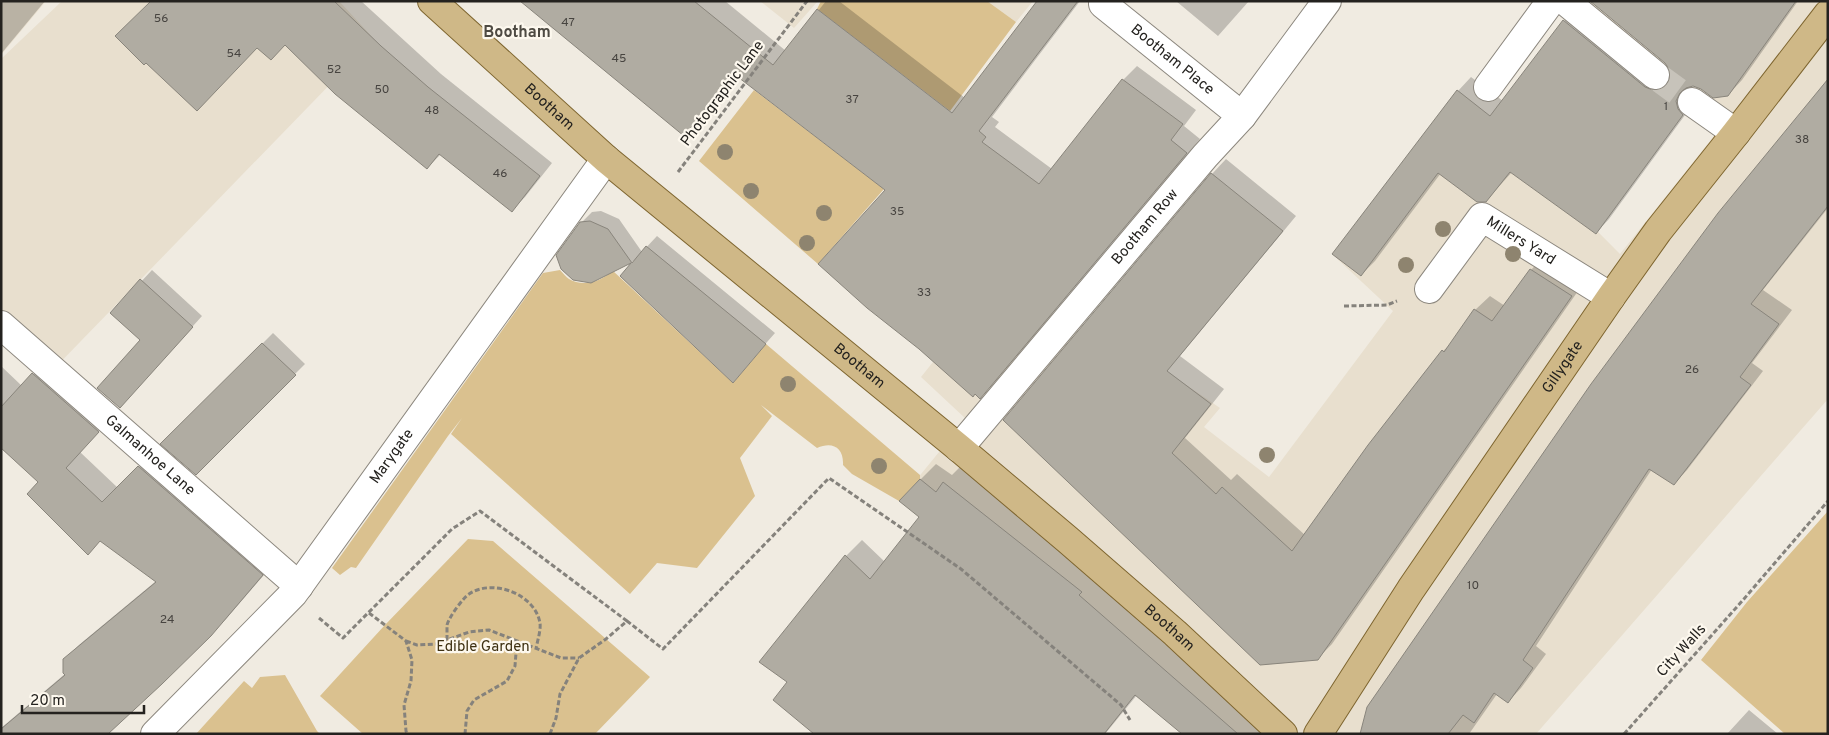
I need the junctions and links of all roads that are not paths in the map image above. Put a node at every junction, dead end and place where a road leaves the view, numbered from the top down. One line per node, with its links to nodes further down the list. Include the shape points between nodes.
1 (432, 1): 12 (main road, Bootham)
2 (1327, 1): 10 (street, Bootham Row)
3 (1551, 1): 8 (street)
4 (1565, 1): 7 (street)
5 (1103, 4): 10 (street, Bootham Place)
6 (1828, 14): 11 (main road, Gillygate)
7 (1655, 75)
8 (1488, 87)
9 (1692, 102): 11 (street)
10 (1242, 116): 16 (street, Bootham Row)
11 (1736, 133): 14 (main road, Gillygate)
12 (606, 159): 16 (main road, Bootham); 17 (street, Marygate)
13 (1429, 289): 14 (street, Millers Yard, via 1482,217)
14 (1611, 297): 20 (main road, Gillygate, via 1411,589)
15 (1, 325): 17 (street, Galmanhoe Lane)
16 (959, 448): 19 (main road, Bootham, via 1175,633)
17 (296, 590): 18 (street, Marygate)
18 (155, 734)
19 (1283, 734)
20 (1318, 734)

